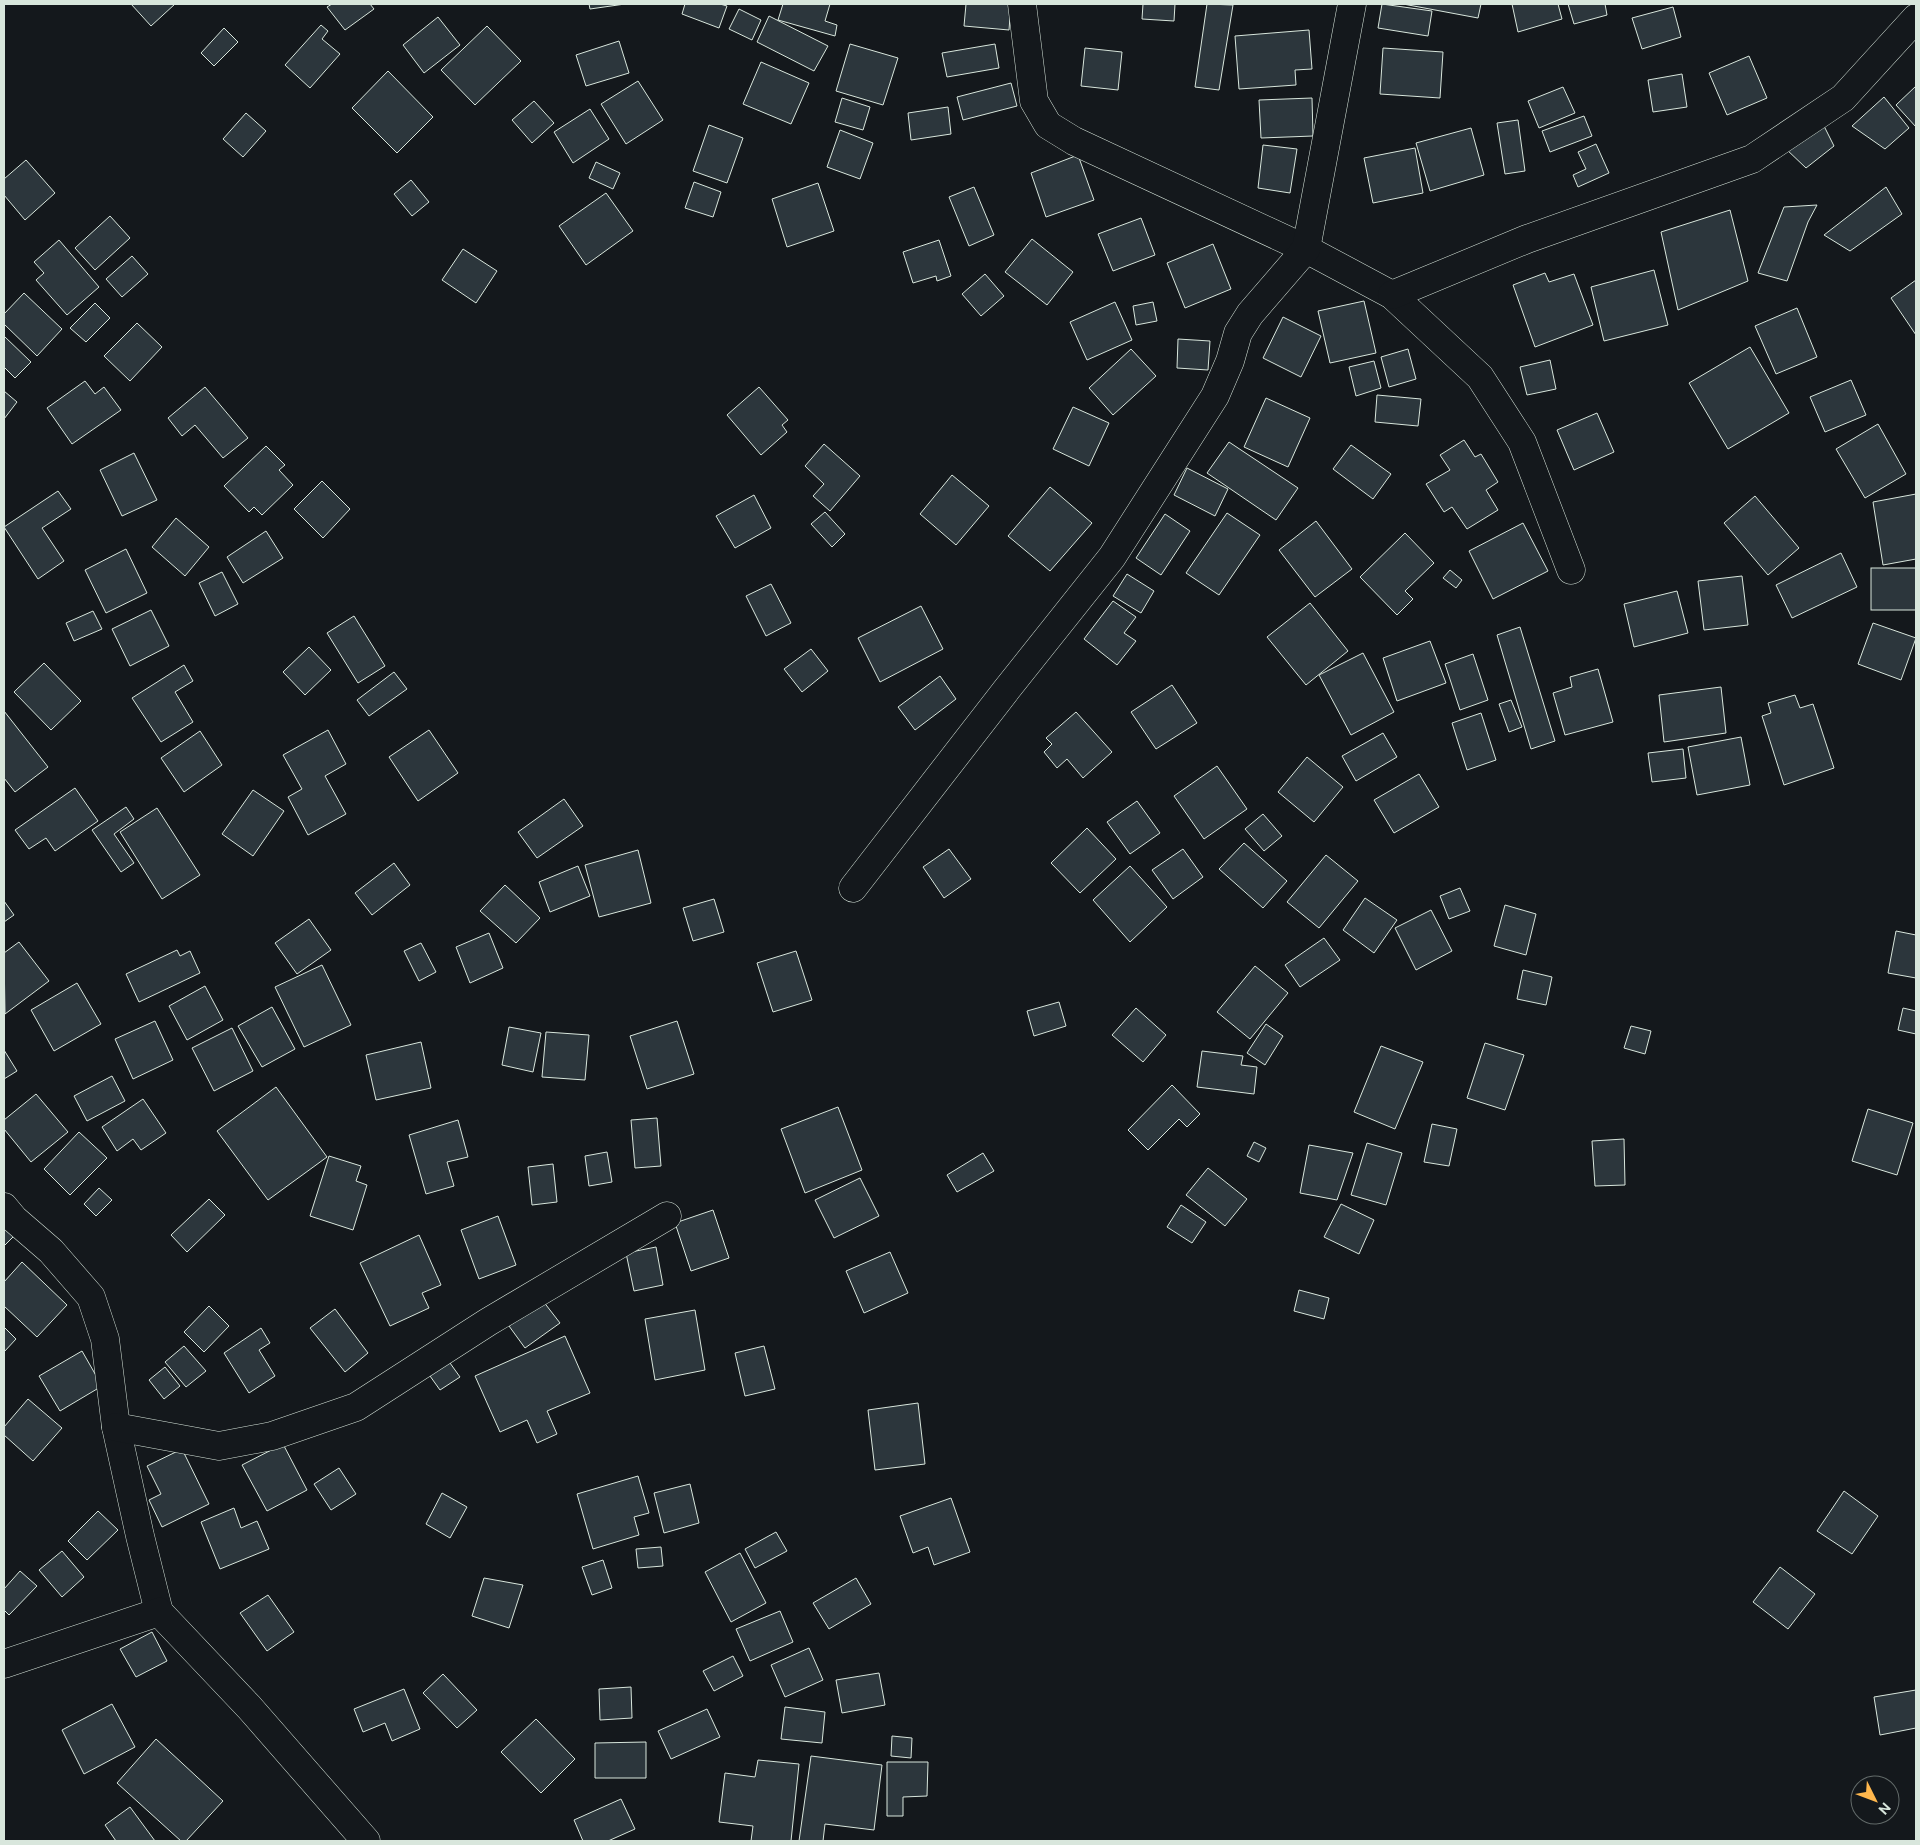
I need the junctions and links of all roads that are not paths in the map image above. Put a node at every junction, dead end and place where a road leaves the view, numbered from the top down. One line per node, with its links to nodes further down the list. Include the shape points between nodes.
1 (1022, 4): 4 (street, via 1034,101 1048,125 1074,141)
2 (1352, 4): 4 (street)
3 (1916, 18): 5 (street, via 1843,98 1752,159 1527,239)
4 (1306, 249): 5 (street); 7 (street, via 1250,314 1238,333 1215,396 1112,558)
5 (1392, 295): 6 (street, via 1480,377 1522,442)
6 (1571, 570)
7 (853, 888)
8 (4, 1207): 10 (street, via 91,1297 105,1339)
9 (667, 1216): 10 (street, via 488,1322 356,1407 272,1436 219,1446)
10 (116, 1427): 11 (street)
11 (159, 1612): 12 (street); 13 (street, via 249,1707)
12 (4, 1664)
13 (366, 1841)

